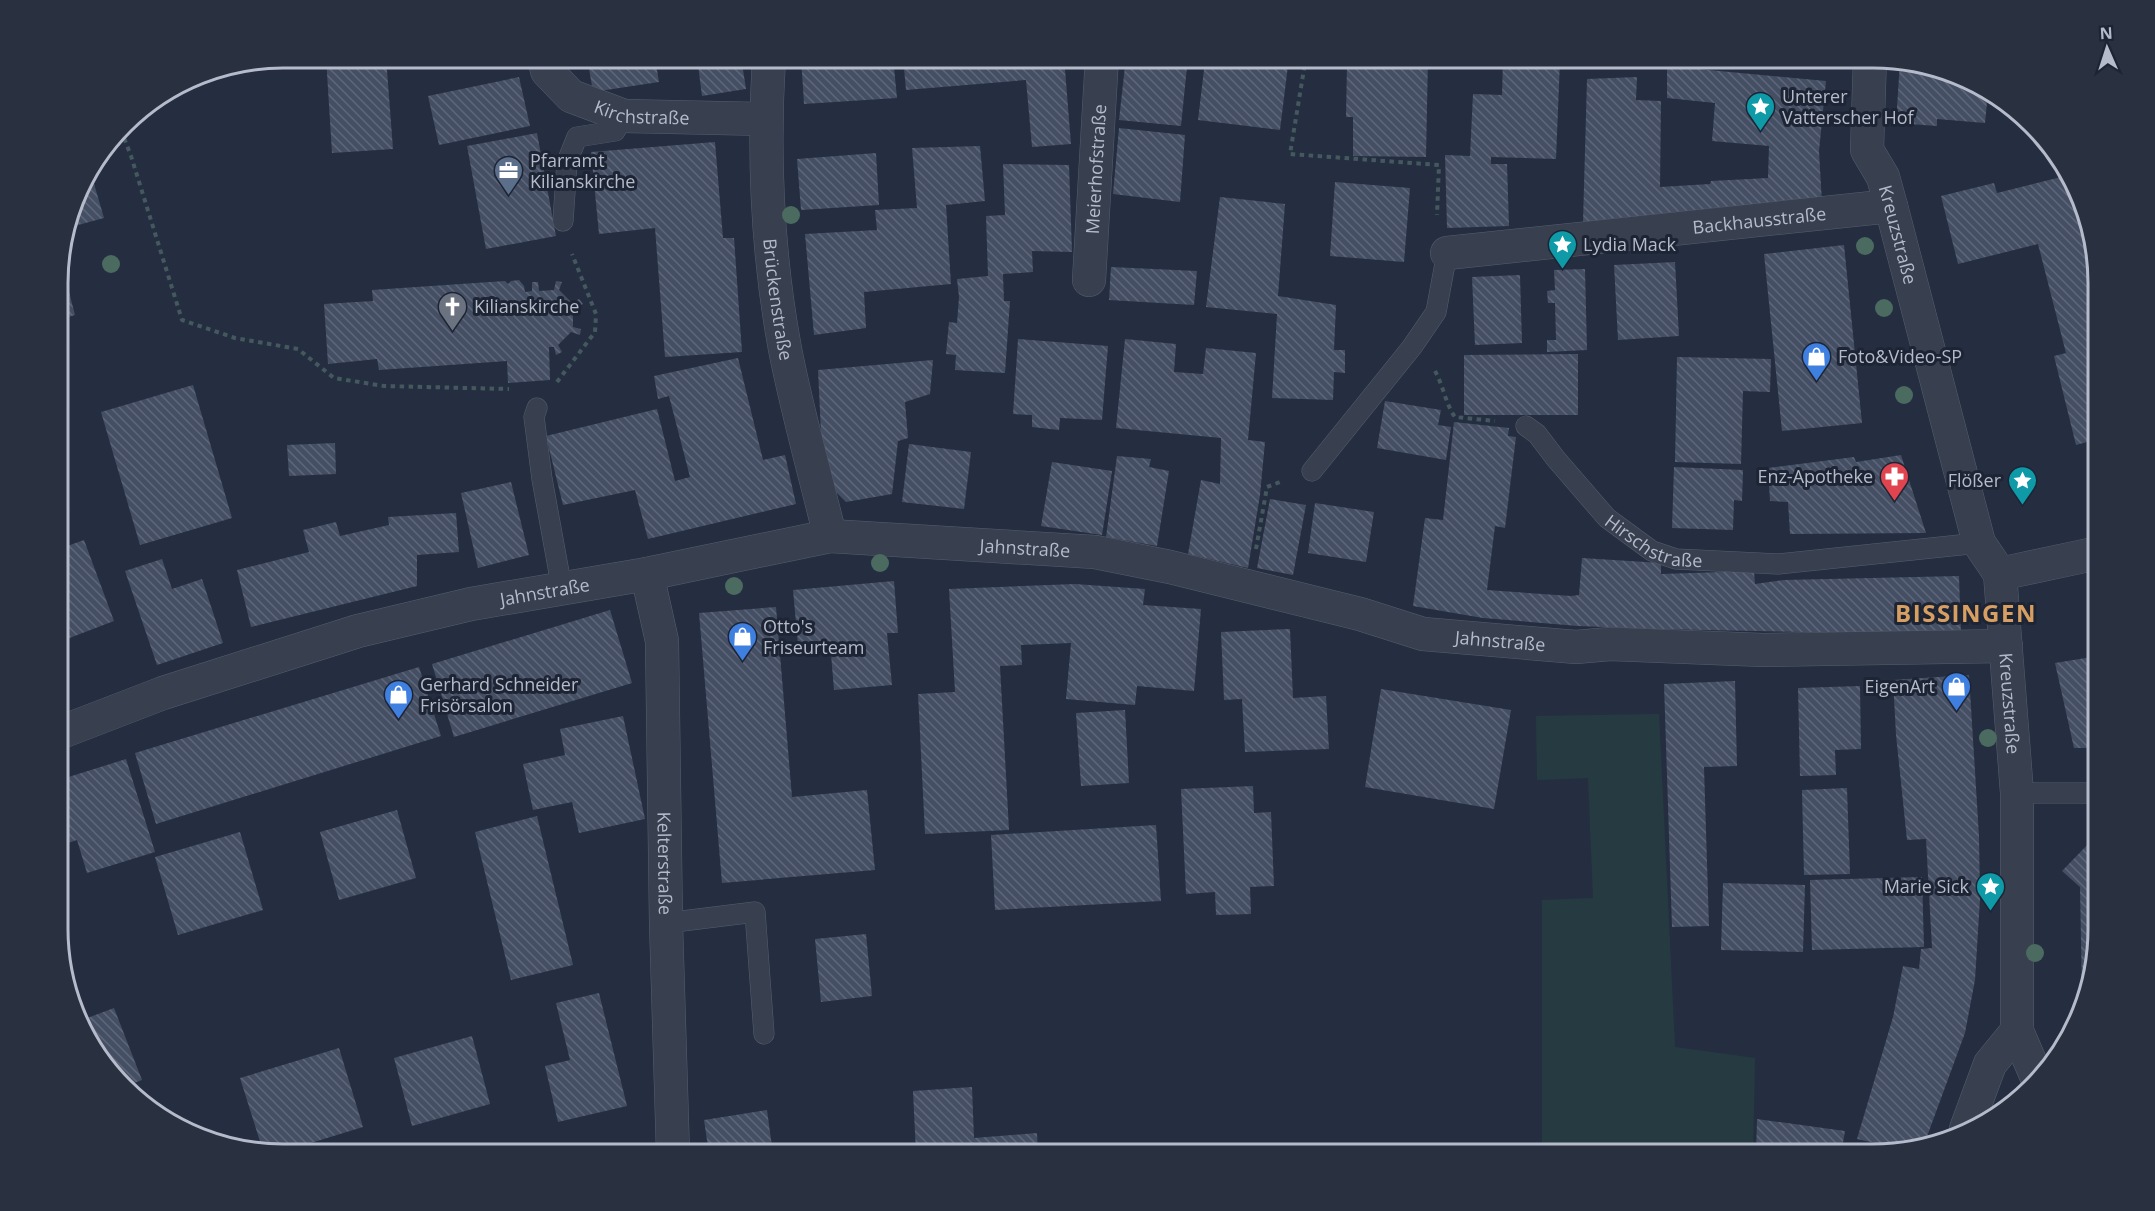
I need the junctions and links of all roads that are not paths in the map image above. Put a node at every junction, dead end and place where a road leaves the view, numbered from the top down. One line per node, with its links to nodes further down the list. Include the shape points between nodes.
1 (546, 68): 5 (street, Kirchstraße, via 571,96)
2 (768, 68): 6 (street, Brückenstraße)
3 (1101, 68): 10 (street, Meierhofstraße)
4 (1870, 68): 7 (street, Kreuzstraße, via 1867,150 1883,177)
5 (624, 116): 6 (street, Kirchstraße); 8 (lane, via 615,131 577,137 567,162)
6 (765, 119): 14 (street, Brückenstraße, via 769,237 785,349)
7 (1891, 206): 9 (street, Backhausstraße); 15 (street, Kreuzstraße)
8 (563, 221)
9 (1447, 253): 13 (lane, via 1436,312)
10 (1089, 280)
11 (537, 408): 19 (lane, via 534,417 542,479)
12 (1526, 426): 15 (lane, Hirschstraße, via 1607,518 1652,551 1676,559 1778,564)
13 (1312, 471)
14 (830, 536): 17 (street, Jahnstraße); 20 (street, Jahnstraße, via 1095,552 1360,614 1423,634 1576,647 1610,644 1763,650)
15 (1979, 543): 18 (street, Kreuzstraße)
16 (2088, 555): 18 (street)
17 (647, 574): 19 (street, Jahnstraße); 24 (street, Kelterstraße, via 662,641)
18 (2000, 574): 20 (street, Kreuzstraße)
19 (562, 589): 21 (street, Jahnstraße, via 471,604 358,631 163,693)
20 (2006, 646): 22 (street, Kreuzstraße)
21 (68, 730)
22 (2017, 793): 23 (lane); 25 (street, Kreuzstraße)
23 (2088, 793)
24 (666, 923): 26 (lane, via 755,912); 29 (street, Kelterstraße)
25 (2017, 1031): 27 (street, Kreuzstraße); 28 (street, via 1990,1064)
26 (764, 1034)
27 (2034, 1070)
28 (1970, 1120)
29 (673, 1144)

